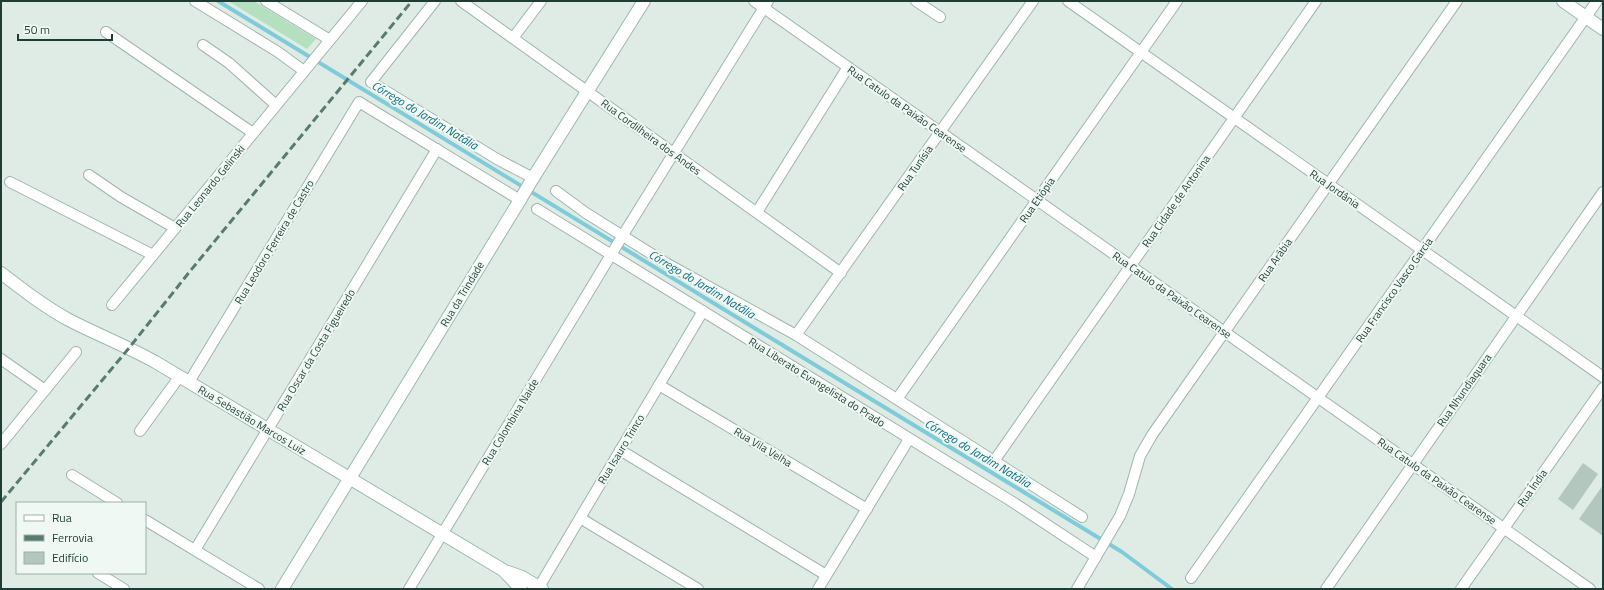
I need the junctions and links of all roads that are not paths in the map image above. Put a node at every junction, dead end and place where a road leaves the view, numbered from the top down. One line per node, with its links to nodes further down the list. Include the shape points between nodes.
1 (195, 1): 27 (street)
2 (266, 1): 23 (street)
3 (362, 1): 23 (street, Rua Leonardo Gelinski)
4 (435, 1): 36 (street, via 371,82 497,159)
5 (461, 1): 22 (street, Rua Cordilheira dos Andes)
6 (541, 1): 22 (street)
7 (644, 1): 28 (main road, Rua da Trindade)
8 (754, 1): 17 (street, Rua Catulo da Paixão Cearense)
9 (916, 1): 18 (street)
10 (1033, 1): 31 (street, Rua Tunísia)
11 (1068, 1): 25 (street, Rua Jordânia)
12 (1177, 1): 25 (street, Rua Etiópia)
13 (1316, 1): 30 (street, Rua Cidade de Antonina)
14 (1457, 1): 38 (street, Rua Arábia)
15 (1563, 1): 19 (main road)
16 (1597, 1): 19 (street, Rua Francisco Vasco Garcia)
17 (766, 5): 26 (street, Rua Catulo da Paixão Cearense); 34 (street, Rua Colombina Naide)
18 (940, 17)
19 (1586, 17): 20 (main road); 47 (street, Rua Francisco Vasco Garcia)
20 (1603, 29)
21 (106, 32): 32 (street)
22 (513, 38): 28 (street, Rua Cordilheira dos Andes)
23 (330, 40): 27 (street, Rua Leonardo Gelinski)
24 (203, 45): 29 (street, via 229,63)
25 (1141, 52): 30 (street, Rua Jordânia); 42 (street, Rua Etiópia)
26 (848, 67): 31 (street, Rua Catulo da Paixão Cearense); 44 (street)
27 (306, 69): 29 (street, Rua Leonardo Gelinski)
28 (588, 92): 34 (street, Rua Cordilheira dos Andes); 36 (main road, Rua da Trindade)
29 (276, 105): 32 (street, Rua Leonardo Gelinski)
30 (1234, 118): 38 (street, Rua Jordânia); 50 (street, Rua Cidade de Antonina)
31 (940, 132): 42 (street, Rua Catulo da Paixão Cearense); 51 (street, Rua Tunísia)
32 (253, 133): 45 (street, Rua Leonardo Gelinski)
33 (437, 149): 41 (street); 61 (street, Rua Leodoro Ferreira de Castro, via 359,102); 67 (street, Rua Oscar da Costa Figueiredo)
34 (674, 153): 44 (street, Rua Cordilheira dos Andes); 46 (street, Rua Colombina Naide)
35 (89, 175): 45 (street)
36 (534, 178): 41 (main road, Rua da Trindade)
37 (10, 182): 48 (street)
38 (1328, 184): 47 (street, Rua Jordânia); 56 (street, Rua Arábia)
39 (556, 191): 46 (street)
40 (1603, 192): 55 (street, Rua Nhundiaquara)
41 (520, 200): 75 (main road, Rua da Trindade)
42 (1037, 200): 50 (street, Rua Catulo da Paixão Cearense); 66 (street, Rua Etiópia)
43 (537, 209): 49 (street, Rua Liberato Evangelista do Prado)
44 (757, 212): 51 (street, Rua Cordilheira dos Andes)
45 (175, 228): 48 (street, Rua Leonardo Gelinski)
46 (623, 235): 49 (street, Rua Colombina Naide); 57 (street, via 675,269)
47 (1422, 250): 55 (street, Rua Jordânia); 65 (street, Rua Francisco Vasco Garcia)
48 (153, 255): 53 (street, Rua Leonardo Gelinski)
49 (611, 255): 54 (street, Rua Liberato Evangelista do Prado); 82 (street, Rua Colombina Naide)
50 (1130, 266): 56 (street, Rua Catulo da Paixão Cearense); 72 (street, Rua Cidade de Antonina)
51 (841, 272): 57 (street, Rua Tunísia)
52 (1, 273): 61 (main road, Rua Sebastião Marcos Luiz, via 68,319 129,348)
53 (112, 305)
54 (703, 311): 62 (street, Rua Isauro Trinco); 69 (street, Rua Liberato Evangelista do Prado)
55 (1516, 316): 60 (street, Rua Jordânia); 73 (street, Rua Nhundiaquara)
56 (1224, 332): 65 (street, Rua Catulo da Paixão Cearense); 84 (street, Rua Arábia, via 1145,446 1138,460 1125,505)
57 (796, 335): 66 (street)
58 (76, 352): 64 (street)
59 (1, 359): 64 (street)
60 (1603, 377)
61 (184, 379): 67 (main road, Rua Sebastião Marcos Luiz); 68 (street, Rua Leodoro Ferreira de Castro)
62 (659, 385): 71 (street, Rua Isauro Trinco); 77 (street, Rua Vila Velha)
63 (1603, 388): 81 (street, Rua Índia)
64 (46, 390): 70 (street)
65 (1318, 398): 73 (street, Rua Catulo da Paixão Cearense); 88 (street, Rua Francisco Vasco Garcia)
66 (897, 399): 72 (street)
67 (268, 430): 75 (main road, Rua Sebastião Marcos Luiz); 83 (street, Rua Oscar da Costa Figueiredo)
68 (140, 431)
69 (909, 439): 77 (street); 84 (street, Rua Liberato Evangelista do Prado)
70 (1, 444)
71 (620, 450): 79 (street, Rua Isauro Trinco); 87 (street)
72 (994, 461): 78 (street)
73 (1413, 464): 81 (street, Rua Catulo da Paixão Cearense); 98 (street, Rua Nhundiaquara)
74 (72, 475): 76 (street)
75 (349, 479): 82 (main road, Rua Sebastião Marcos Luiz); 92 (main road, Rua da Trindade)
76 (115, 502)
77 (867, 509): 87 (street)
78 (1082, 517)
79 (580, 518): 89 (street, Rua Isauro Trinco); 95 (street)
80 (146, 521): 83 (street)
81 (1504, 529): 99 (street, Rua Índia); 100 (street, Rua Catulo da Paixão Cearense)
82 (442, 535): 85 (main road, Rua Sebastião Marcos Luiz); 93 (street, Rua Colombina Naide)
83 (195, 550): 91 (street)
84 (1096, 557): 97 (street, Rua Arábia)
85 (503, 570): 89 (main road, Rua Sebastião Marcos Luiz, via 522,577); 94 (main road, Rua Sebastião Marcos Luiz)
86 (100, 574): 90 (street)
87 (826, 575): 96 (street)
88 (1192, 578)
89 (540, 588)
90 (124, 589)
91 (259, 589)
92 (282, 589)
93 (409, 589)
94 (521, 589)
95 (698, 589)
96 (818, 589)
97 (1077, 589)
98 (1326, 589)
99 (1462, 589)
100 (1590, 589)

